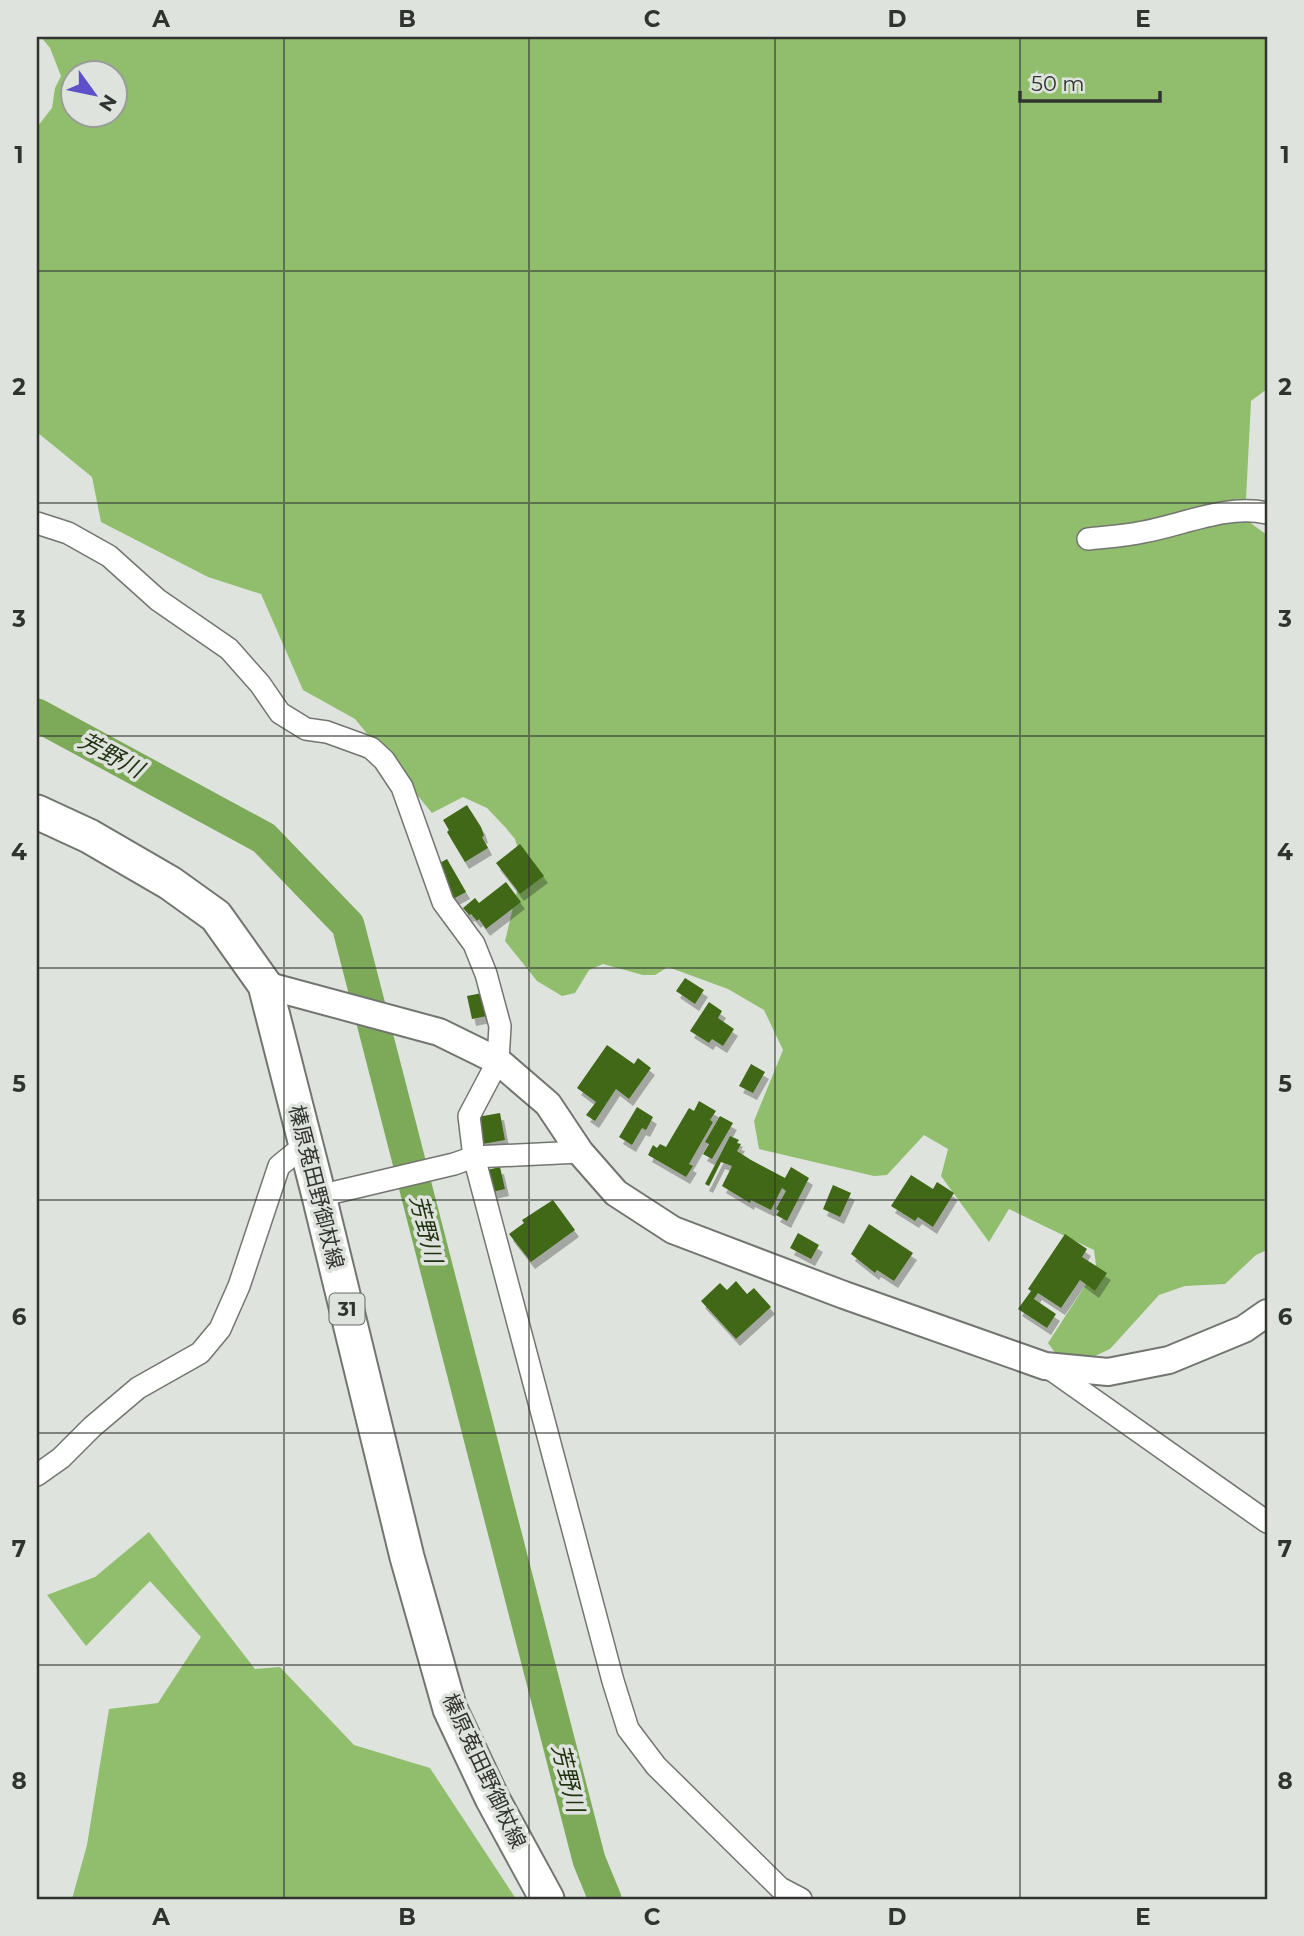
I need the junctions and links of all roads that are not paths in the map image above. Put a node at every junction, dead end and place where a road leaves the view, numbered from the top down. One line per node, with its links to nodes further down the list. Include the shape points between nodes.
1 (1267, 513): 3 (street, via 1229,512)
2 (37, 523): 6 (street, via 68,533 110,556 158,600 229,649 281,713 306,729 371,748 384,760 402,787 443,902 474,944 486,974 500,1026)
3 (1088, 539)
4 (37, 812): 5 (main road, 榛原菟田野御杖線 / 31, via 112,849 216,916)
5 (272, 987): 6 (street, via 439,1032); 7 (main road, 榛原菟田野御杖線 / 31)
6 (498, 1060): 8 (street, via 548,1104); 9 (street, via 468,1116)
7 (306, 1144): 10 (main road, 榛原菟田野御杖線 / 31); 13 (street, via 279,1166 220,1329 200,1353 138,1388)
8 (580, 1152): 9 (street); 12 (street, via 616,1192 673,1230)
9 (464, 1161): 10 (street); 15 (street, via 628,1729 656,1766)
10 (326, 1195): 16 (main road, 榛原菟田野御杖線 / 31, via 407,1557 450,1709)
11 (1267, 1313): 12 (street, via 1244,1329 1169,1360 1108,1372)
12 (1045, 1366): 14 (street)
13 (37, 1475)
14 (1267, 1522)
15 (778, 1894): 17 (street)
16 (547, 1899)
17 (801, 1899)

